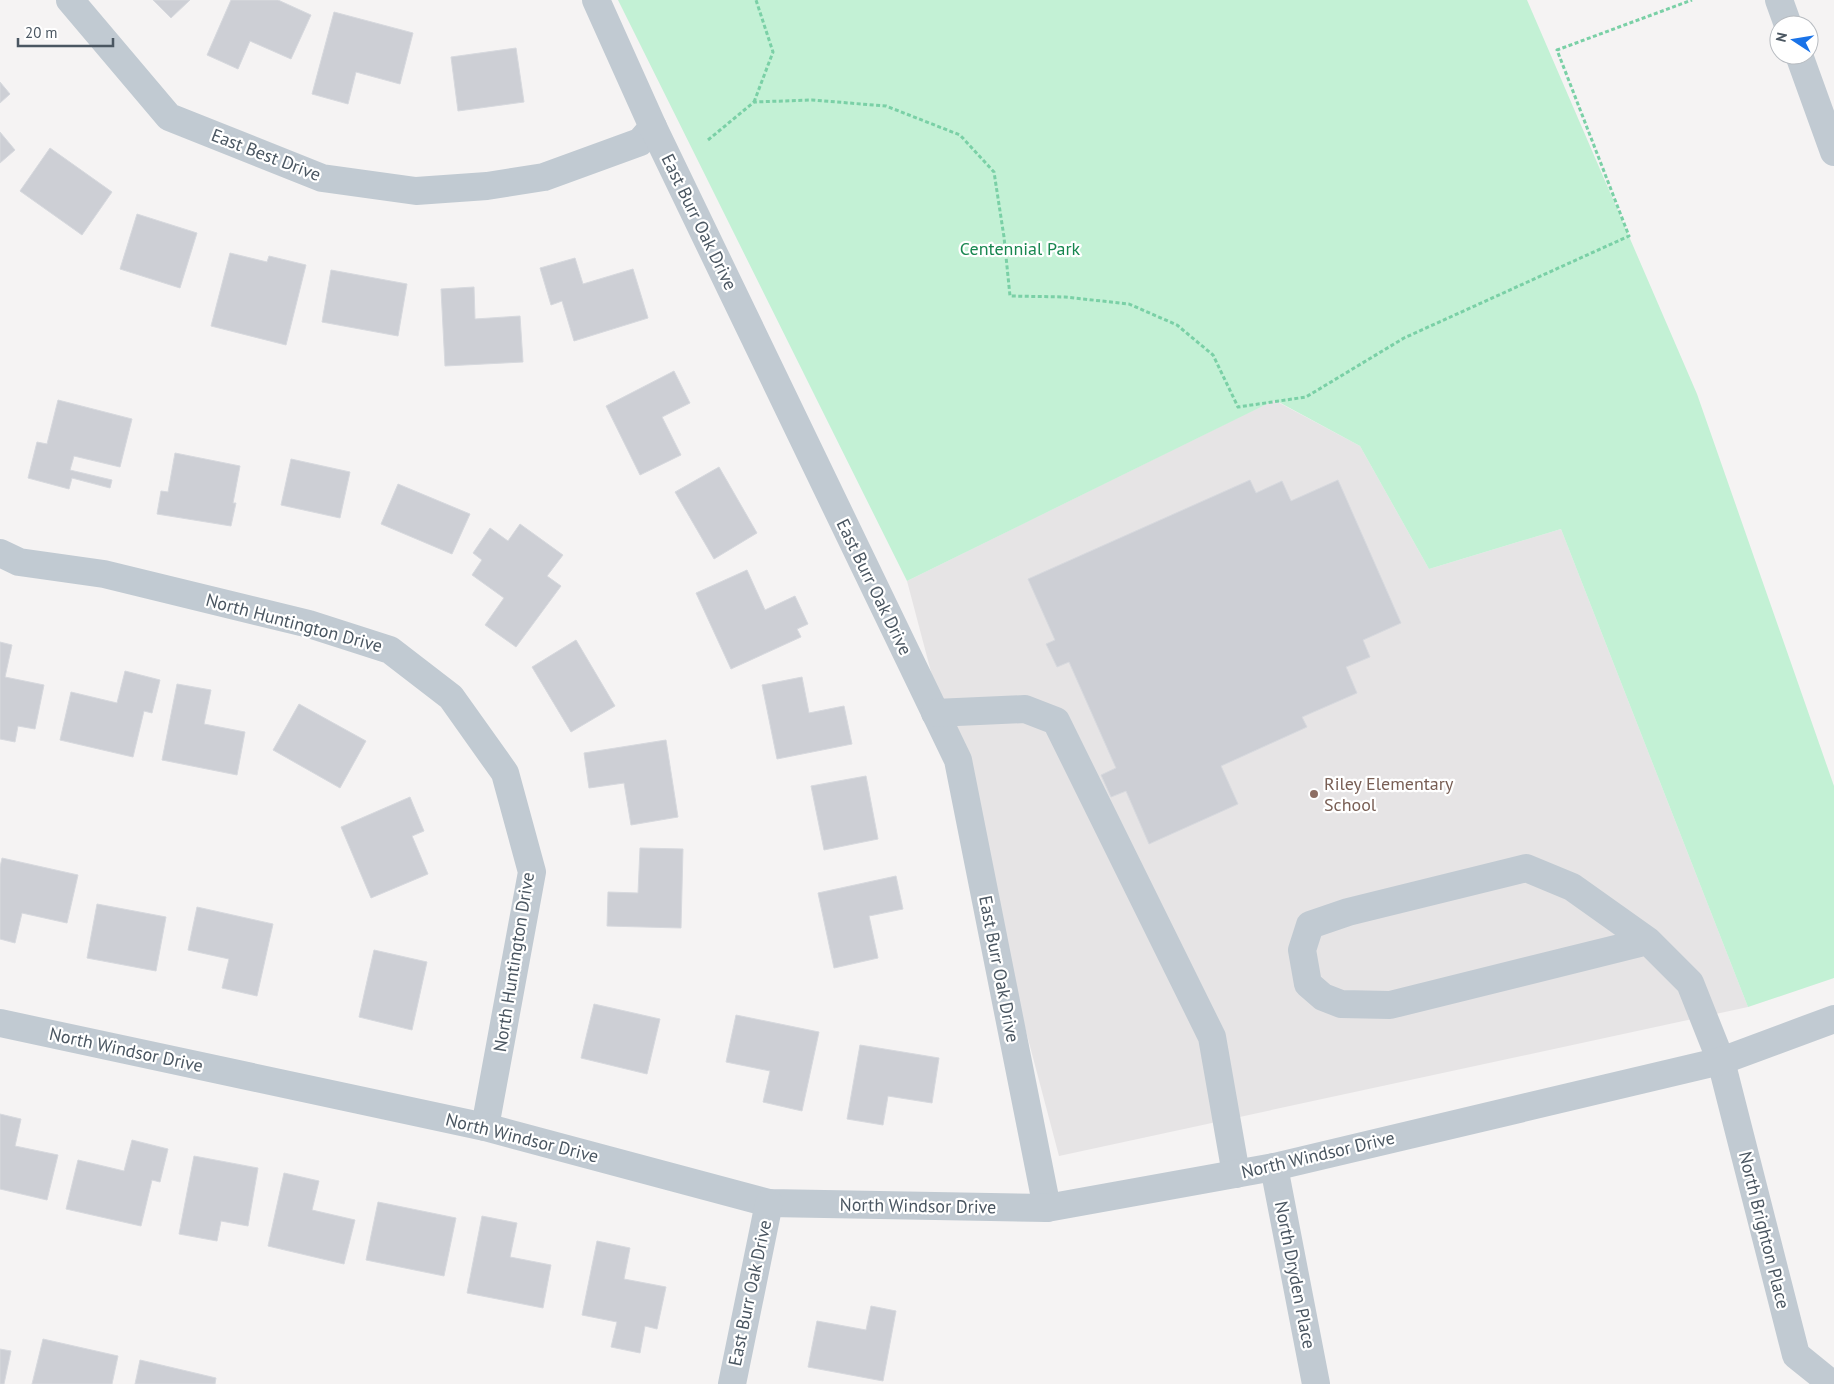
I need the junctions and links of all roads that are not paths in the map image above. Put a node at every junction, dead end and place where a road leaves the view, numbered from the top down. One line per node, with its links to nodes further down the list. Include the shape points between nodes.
1 (70, 0): 6 (street, East Best Drive, via 169,117 322,178 416,191 486,186 544,177 640,142)
2 (596, 0): 6 (street, East Burr Oak Drive)
3 (1779, 0): 4 (street)
4 (1784, 15)
5 (1803, 65): 7 (street)
6 (653, 127): 9 (street, East Burr Oak Drive)
7 (1834, 152)
8 (0, 553): 14 (street, North Huntington Drive, via 19,562 104,574 290,620 390,650 451,696 505,773 532,872)
9 (935, 713): 16 (street, via 1025,710 1056,721 1212,1037); 18 (street, East Burr Oak Drive, via 958,760)
10 (1648, 941): 10 (street, North Brighton Place, via 1572,887 1526,868 1348,912 1310,925 1302,950 1308,984 1323,997 1341,1004 1390,1005); 13 (street, North Brighton Place, via 1690,983)
11 (1834, 1019): 13 (street, North Windsor Drive)
12 (0, 1023): 14 (street, North Windsor Drive)
13 (1721, 1061): 15 (street, North Windsor Drive); 21 (street, North Brighton Place, via 1796,1355)
14 (485, 1127): 17 (street, North Windsor Drive)
15 (1274, 1167): 16 (street, North Windsor Drive); 20 (street, North Dryden Place)
16 (1236, 1174): 18 (street, North Windsor Drive)
17 (769, 1203): 18 (street, North Windsor Drive); 19 (street, East Burr Oak Drive)
18 (1047, 1208)
19 (732, 1384)
20 (1316, 1384)
21 (1832, 1384)

